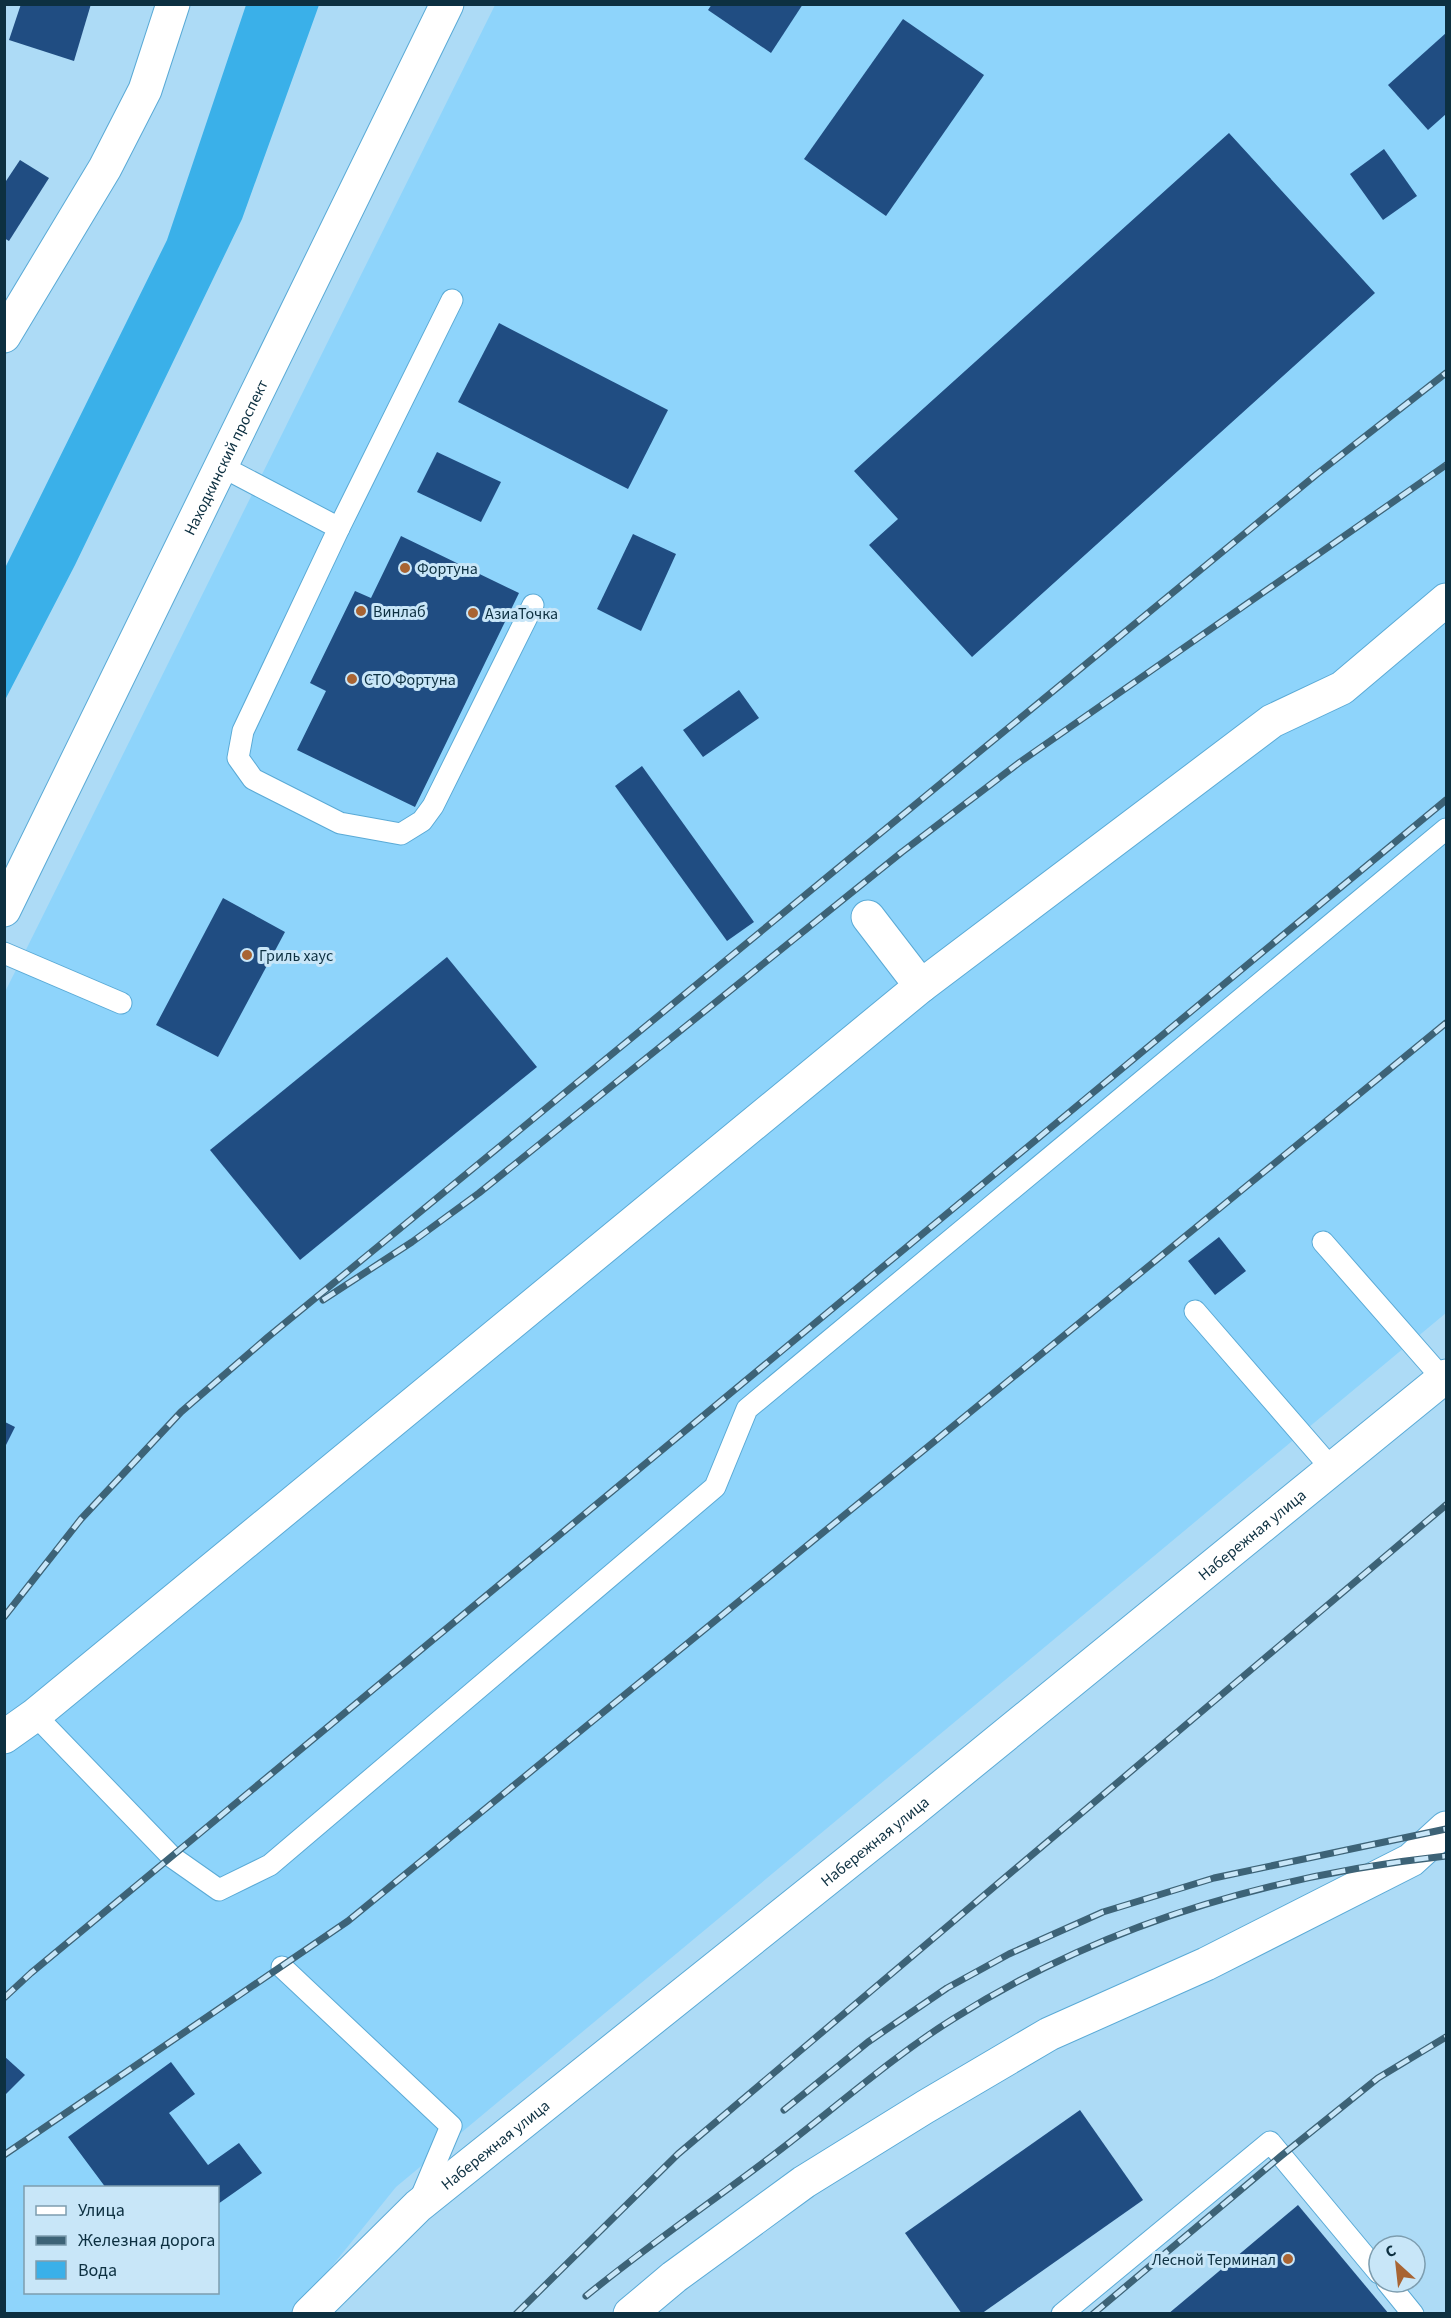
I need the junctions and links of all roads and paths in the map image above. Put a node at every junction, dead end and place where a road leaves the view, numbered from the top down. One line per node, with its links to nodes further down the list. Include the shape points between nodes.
1 (173, 4): 4 (street, via 145,90 105,168)
2 (447, 4): 5 (street, Находкинский проспект)
3 (452, 300): 6 (lane)
4 (4, 336)
5 (221, 466): 6 (lane); 10 (street, Находкинский проспект)
6 (339, 528): 8 (lane, via 243,731 238,758 253,779 340,823 401,834 422,821)
7 (1446, 600): 13 (street, via 1342,688 1272,721)
8 (532, 605)
9 (1446, 830): 19 (lane, via 747,1409 715,1486 270,1865 219,1890 172,1857)
10 (4, 910)
11 (868, 917): 13 (street)
12 (4, 953): 14 (lane)
13 (921, 986): 19 (street)
14 (122, 1003)
15 (1323, 1242): 17 (lane)
16 (1195, 1311): 18 (lane)
17 (1445, 1377): 18 (street, Набережная улица)
18 (1332, 1469): 23 (street, Набережная улица)
19 (35, 1715): 20 (street)
20 (4, 1737)
21 (1446, 1828): 27 (street, via 1411,1860 1206,1964 1049,2034 936,2101 804,2182)
22 (282, 1967): 23 (lane, via 451,2126)
23 (418, 2206): 26 (street, Набережная улица)
24 (1367, 2259): 28 (lane, via 1270,2142)
25 (1397, 2294): 29 (lane)
26 (309, 2313)
27 (630, 2313)
28 (1062, 2313)
29 (1413, 2313)

